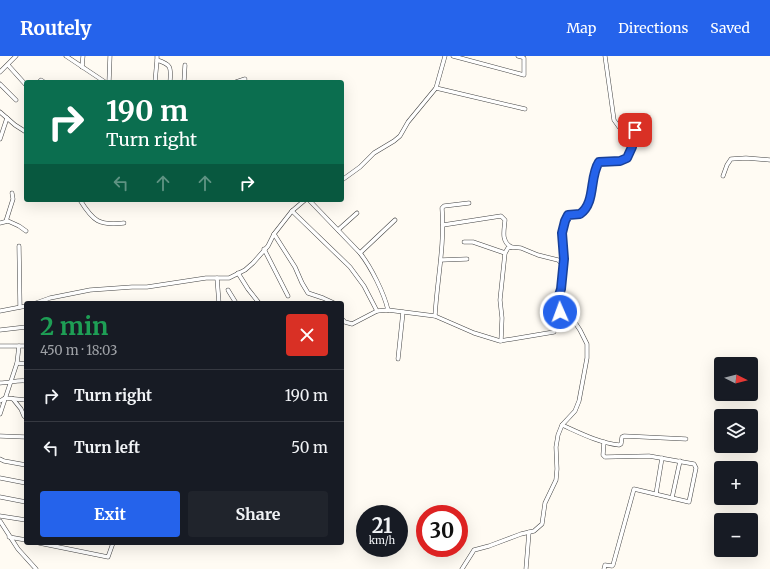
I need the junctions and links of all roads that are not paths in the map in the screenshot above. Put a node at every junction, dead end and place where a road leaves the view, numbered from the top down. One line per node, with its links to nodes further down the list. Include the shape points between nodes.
1 (16, 56): 10 (street)
2 (66, 56): 12 (street)
3 (83, 56): 12 (street)
4 (110, 56): 15 (street)
5 (446, 56): 21 (street)
6 (454, 56): 7 (street, via 524,75 524,58)
7 (518, 56)
8 (604, 56): 54 (street, via 614,120 619,127 634,129 635,136 627,158 599,162 586,208 580,214 566,217 562,237)
9 (157, 58): 16 (street); 17 (street, via 170,66)
10 (8, 65): 13 (street); 19 (street)
11 (185, 66): 18 (street)
12 (82, 67): 14 (street)
13 (0, 72)
14 (102, 80)
15 (109, 80)
16 (156, 80)
17 (170, 80)
18 (184, 80)
19 (24, 83)
20 (0, 84): 22 (street)
21 (436, 88): 23 (street); 30 (street, via 397,139 378,150)
22 (16, 100)
23 (525, 109)
24 (0, 112): 25 (street)
25 (7, 118): 26 (street); 27 (street)
26 (24, 131)
27 (0, 139)
28 (770, 160): 29 (street, via 731,159)
29 (723, 176)
30 (344, 179)
31 (12, 193): 39 (street)
32 (82, 202): 40 (street, via 98,221 108,224)
33 (303, 202): 36 (street)
34 (311, 202): 43 (street)
35 (468, 203): 42 (street, via 443,207)
36 (292, 211): 45 (street); 68 (street, via 350,267)
37 (357, 213): 43 (street)
38 (395, 220): 50 (street)
39 (6, 221): 41 (street); 44 (street)
40 (124, 222)
41 (0, 223)
42 (443, 225): 48 (street, via 501,216 505,220 503,237); 53 (street)
43 (338, 230): 50 (street)
44 (26, 231)
45 (274, 234): 49 (street); 63 (street, via 308,293)
46 (464, 242): 51 (street, via 473,242)
47 (19, 246): 65 (street)
48 (511, 247): 51 (street); 54 (street, via 558,260)
49 (264, 249): 55 (street, via 253,263); 58 (street)
50 (360, 253): 66 (street, via 367,261 382,291)
51 (505, 253): 75 (street, via 500,300)
52 (467, 259): 53 (street)
53 (441, 260): 70 (street)
54 (563, 265): 91 (street, via 558,308 574,321 585,340 587,350 582,393 575,411)
55 (238, 273): 56 (street, via 229,278); 62 (street)
56 (217, 278): 59 (street, via 147,287 90,290); 60 (street)
57 (228, 290): 61 (street)
58 (288, 296)
59 (42, 301)
60 (219, 301)
61 (235, 301)
62 (257, 301)
63 (330, 301)
64 (24, 306): 65 (street)
65 (20, 307): 67 (street)
66 (388, 310): 68 (street); 69 (street)
67 (0, 311)
68 (377, 311): 71 (street, via 352,324)
69 (402, 312): 70 (street); 79 (street)
70 (435, 316): 75 (street)
71 (344, 321)
72 (24, 327): 73 (street)
73 (0, 330)
74 (554, 332): 75 (street)
75 (501, 342)
76 (0, 346): 77 (street)
77 (19, 346): 78 (street); 80 (street)
78 (24, 346)
79 (398, 359)
80 (17, 363): 81 (street); 83 (street)
81 (24, 364)
82 (24, 381): 83 (street)
83 (11, 382): 84 (street); 85 (street)
84 (0, 383)
85 (5, 398): 86 (street); 88 (street); 89 (street)
86 (13, 399): 87 (street); 90 (street)
87 (24, 400)
88 (0, 401)
89 (0, 414)
90 (24, 416)
91 (562, 425): 95 (street); 109 (street, via 556,447 556,480 545,503 542,524)
92 (0, 436): 93 (street)
93 (24, 437)
94 (686, 439): 95 (street, via 624,436 619,445)
95 (604, 442): 96 (street, via 605,457)
96 (662, 458): 98 (street); 102 (street)
97 (0, 459): 99 (street)
98 (680, 461): 104 (street); 104 (street, via 696,466 690,501)
99 (24, 465)
100 (0, 478): 101 (street)
101 (24, 483)
102 (656, 494): 104 (street); 117 (street, via 634,489 614,565 604,566)
103 (0, 497): 105 (street)
104 (672, 498)
105 (24, 502)
106 (0, 516): 107 (street)
107 (24, 520)
108 (0, 521): 110 (street)
109 (529, 532): 115 (street, via 474,550); 116 (street)
110 (9, 537): 111 (street); 114 (street)
111 (24, 540)
112 (48, 545): 113 (street, via 108,557)
113 (112, 545)
114 (36, 569)
115 (462, 569)
116 (526, 569)
117 (604, 569)

